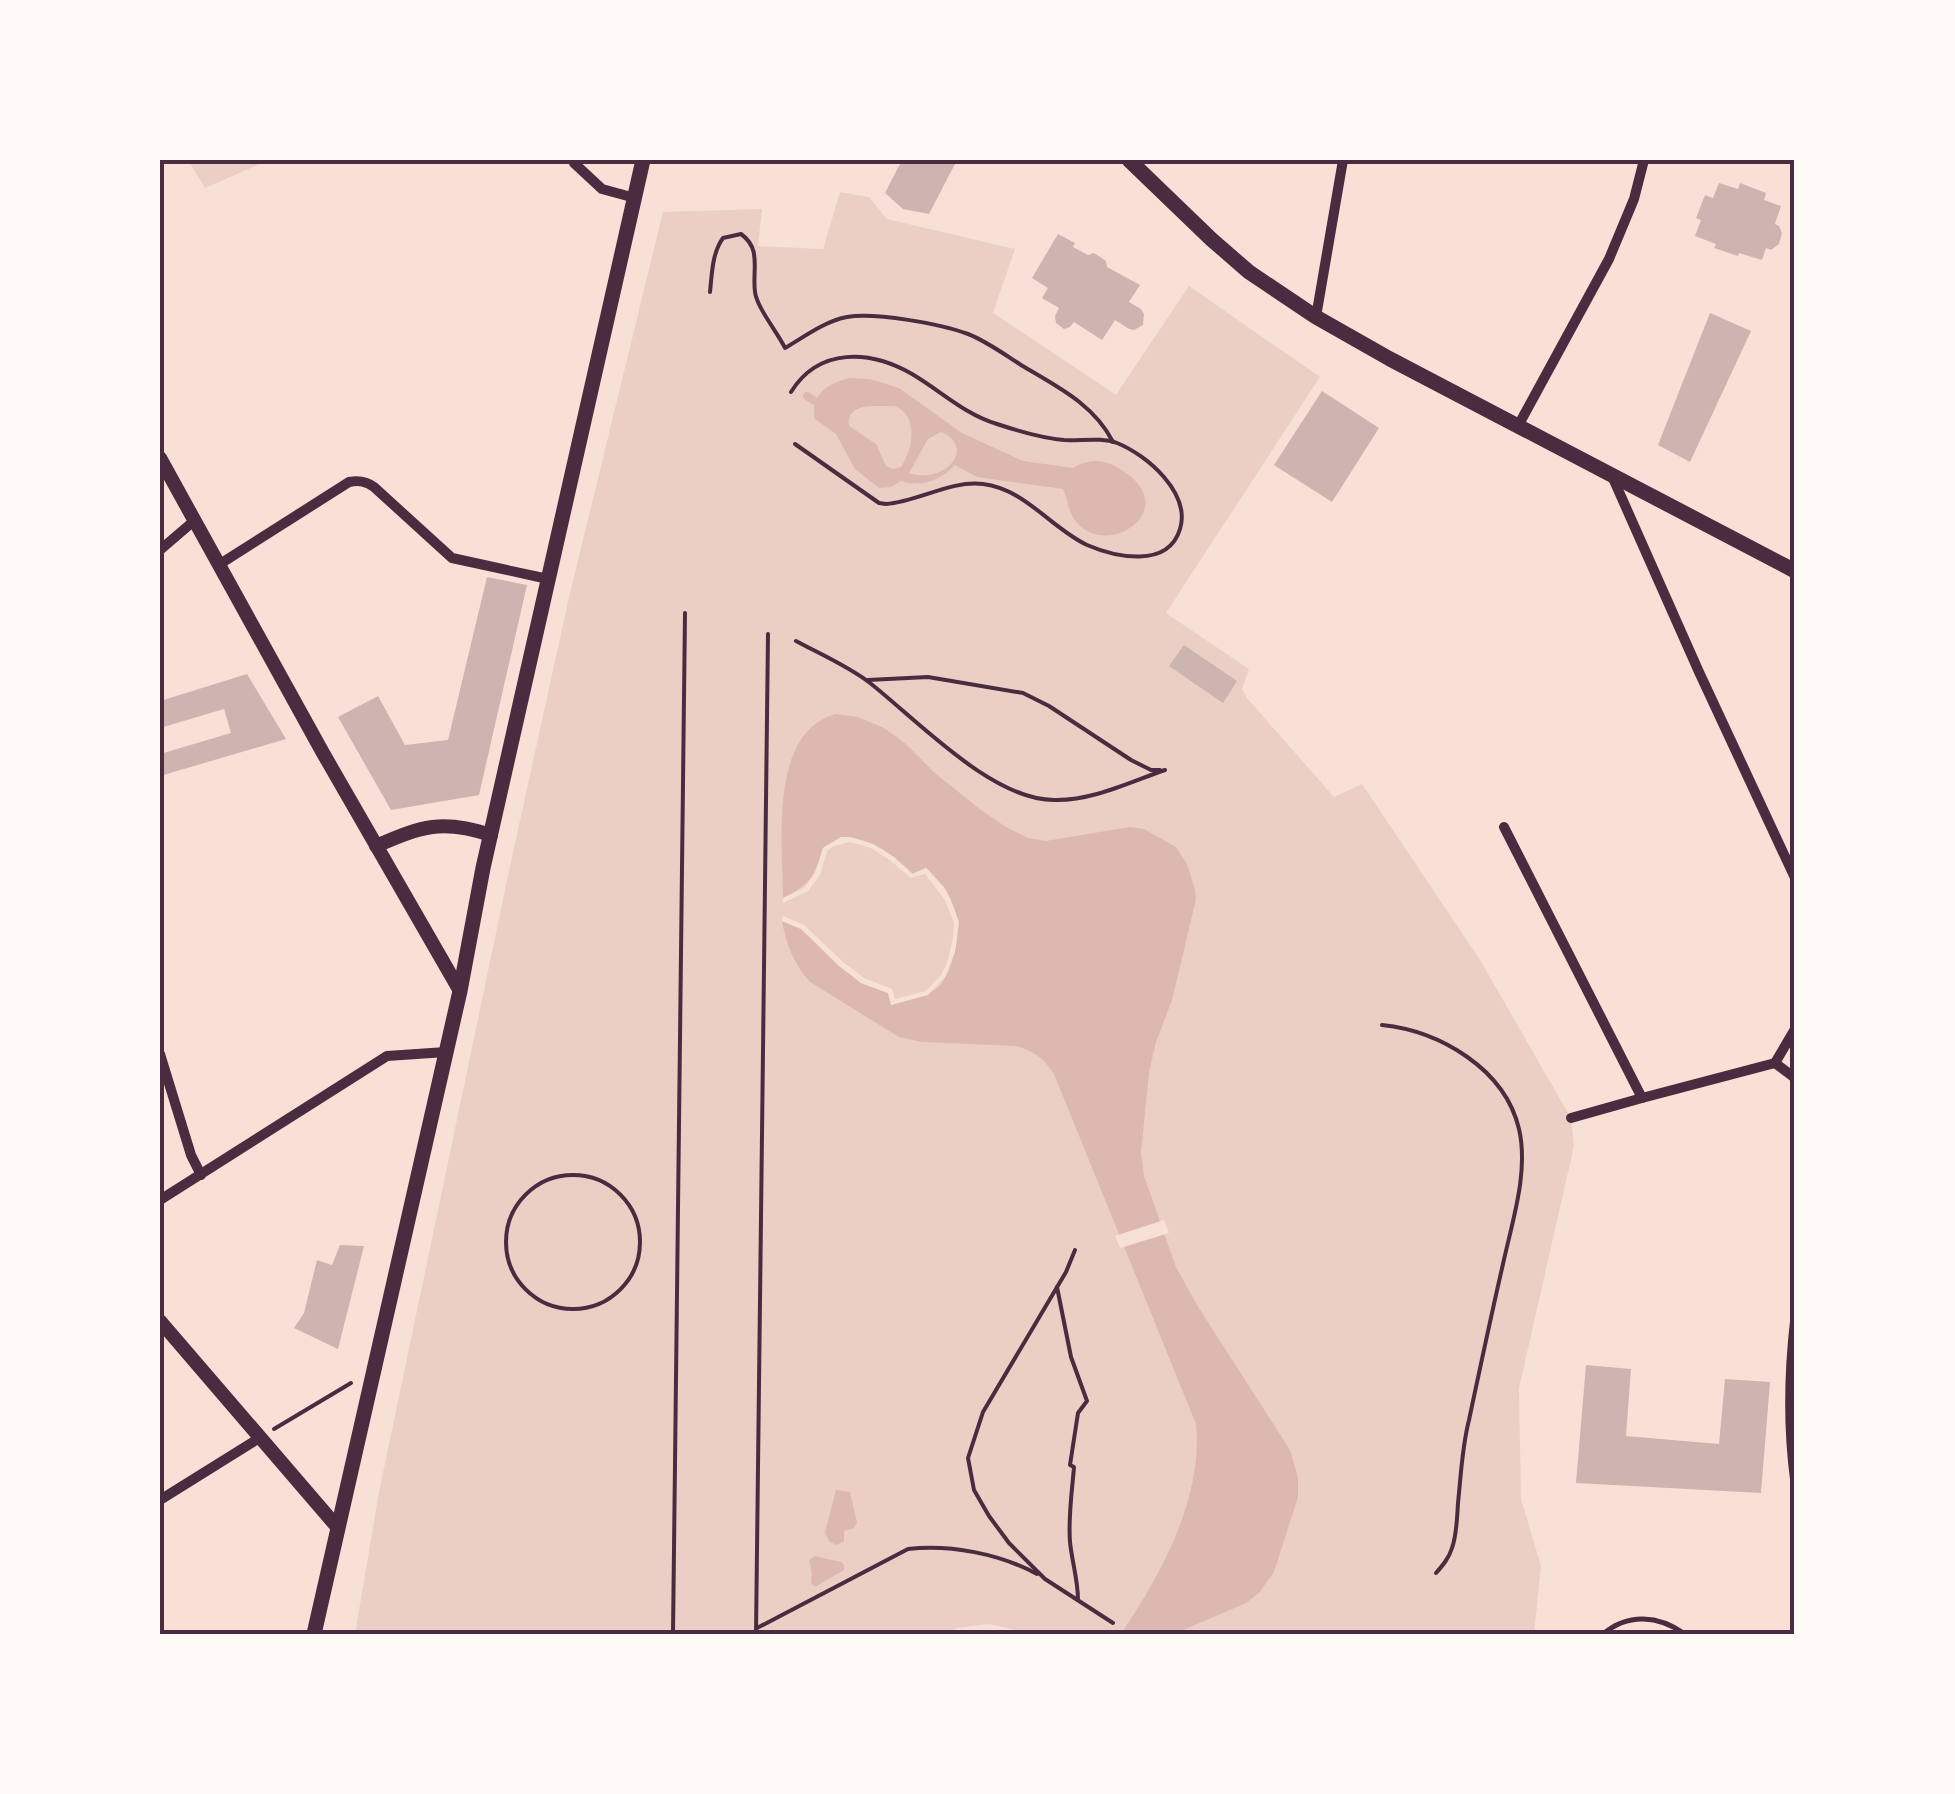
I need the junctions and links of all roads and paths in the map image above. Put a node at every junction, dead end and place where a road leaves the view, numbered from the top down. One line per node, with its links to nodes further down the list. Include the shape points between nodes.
1 (574, 160): 6 (street, via 602,188)
2 (643, 160): 6 (main road)
3 (1130, 160): 8 (main road, via 1236,261)
4 (1344, 160): 8 (street)
5 (1644, 160): 10 (street, via 1609,259)
6 (635, 198): 19 (main road)
7 (710, 292): 11 (path, via 718,244 740,234 754,250 755,296 786,348 846,317 952,329 1074,398)
8 (1316, 317): 10 (main road)
9 (792, 392): 11 (path, via 824,362 860,357 910,373 995,424 1049,438)
10 (1518, 426): 14 (main road)
11 (1114, 442): 12 (path, via 1148,462 1179,506 1180,529 1160,553 1136,558 1087,544 1022,499 981,484 880,502)
12 (795, 444)
13 (160, 458): 15 (street)
14 (1612, 475): 18 (main road); 27 (street)
15 (195, 520): 16 (street); 17 (street)
16 (160, 550)
17 (220, 564): 19 (street, via 358,480 452,558); 26 (street)
18 (1795, 571)
19 (548, 579): 25 (main road)
20 (685, 613): 55 (path)
21 (768, 634): 53 (path)
22 (796, 640): 23 (path)
23 (866, 680): 23 (path, via 954,754 1036,800 1082,798 1165,770 1141,766 1024,693 928,678)
24 (1504, 827): 35 (street)
25 (491, 835): 26 (street, via 464,826 428,827); 28 (main road)
26 (376, 846): 28 (street)
27 (1795, 878)
28 (460, 991): 31 (main road)
29 (1382, 1025): 49 (path, via 1444,1044 1490,1074 1515,1116 1522,1151 1464,1438 1455,1535)
30 (1795, 1029): 33 (street)
31 (446, 1052): 37 (street, via 387,1056); 44 (main road)
32 (160, 1054): 37 (street)
33 (1775, 1063): 34 (street); 35 (street)
34 (1795, 1078)
35 (1642, 1098): 36 (street)
36 (1571, 1118)
37 (201, 1174): 39 (street)
38 (551, 1178): 38 (path, via 590,1177 609,1185 636,1216 642,1240 632,1276 600,1304 560,1309 526,1290 514,1274 507,1256 510,1217 520,1200)
39 (160, 1200)
40 (1075, 1250): 41 (path)
41 (1057, 1286): 50 (path, via 983,1412 968,1458 988,1516); 51 (path, via 1070,1357 1088,1401 1078,1414 1070,1465)
42 (160, 1321): 45 (street)
43 (1795, 1321): 46 (street, via 1788,1400)
44 (374, 1370): 45 (path); 48 (main road)
45 (261, 1437): 47 (street); 48 (street)
46 (1795, 1480)
47 (160, 1500)
48 (338, 1528): 54 (main road)
49 (1436, 1573)
50 (1045, 1579): 51 (path); 53 (path, via 999,1558 908,1549)
51 (1078, 1600): 52 (path)
52 (1113, 1622)
53 (756, 1631)
54 (314, 1634)
55 (673, 1634)
56 (1602, 1634): 57 (lane, via 1632,1619 1652,1619)
57 (1684, 1634)

